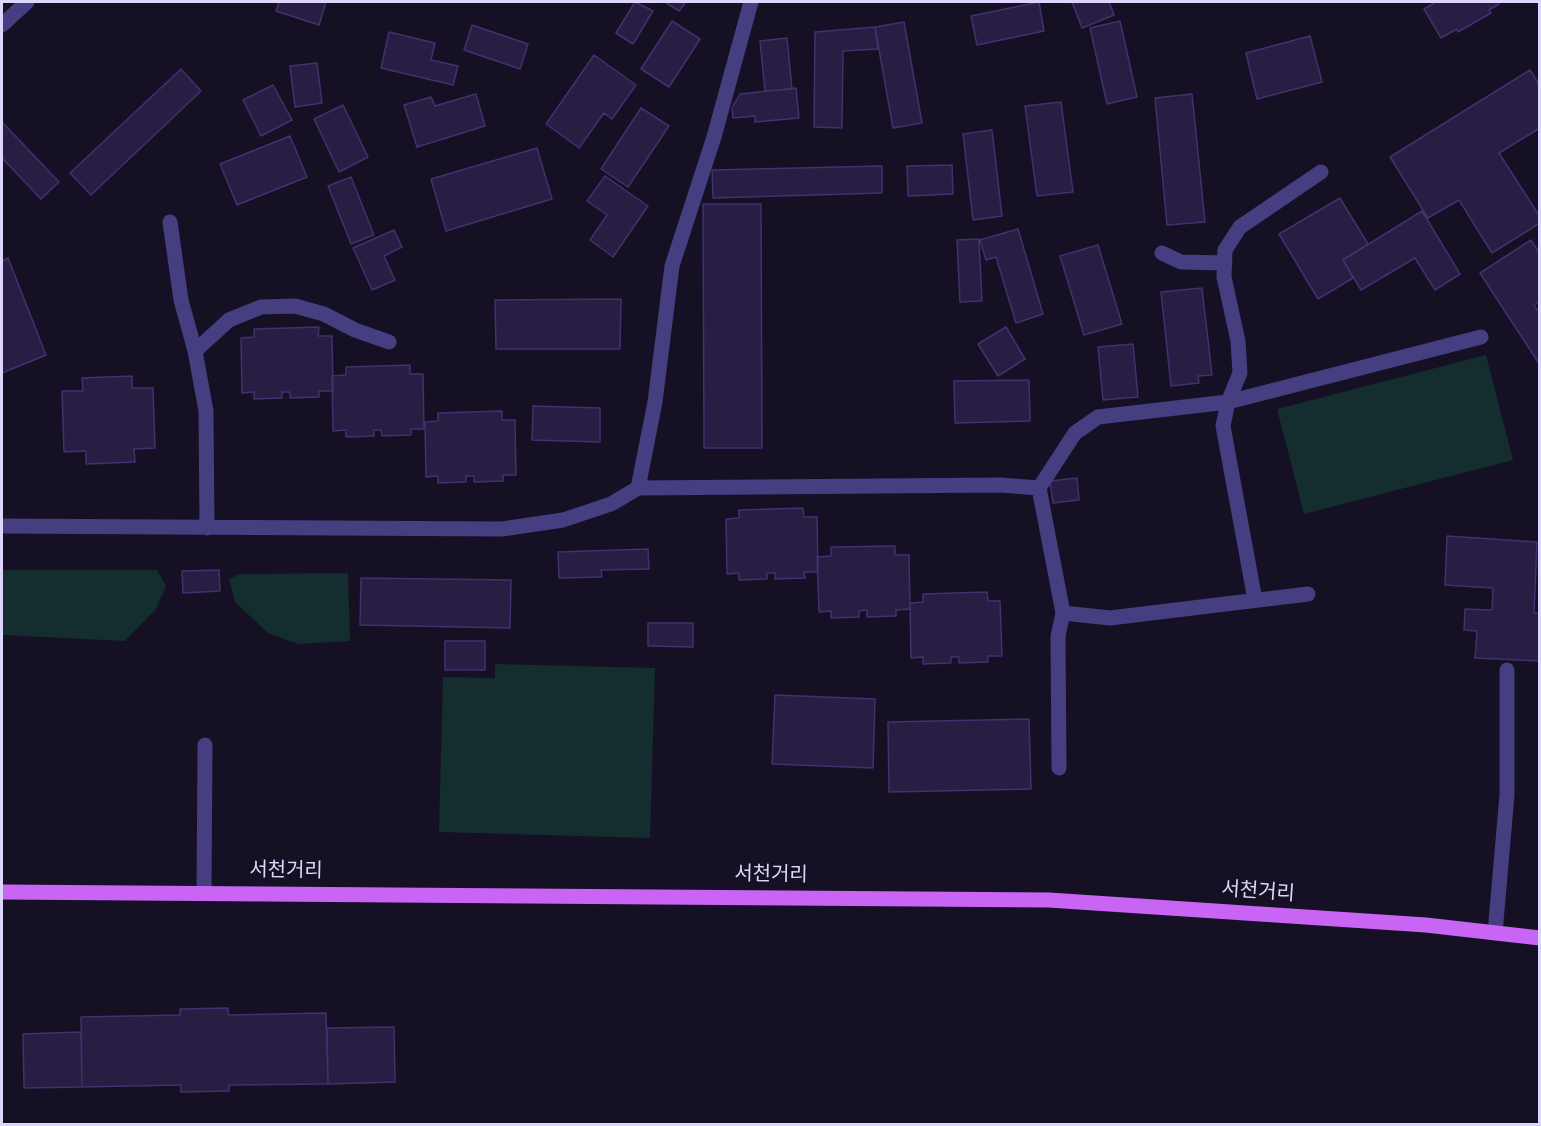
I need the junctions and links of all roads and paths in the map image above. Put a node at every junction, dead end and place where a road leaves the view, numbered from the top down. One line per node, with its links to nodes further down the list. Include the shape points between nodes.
1 (27, 2): 3 (street)
2 (751, 2): 12 (street, via 714,137 672,266 655,402)
3 (2, 25)
4 (1321, 172): 7 (street, via 1240,227 1225,250)
5 (170, 222): 10 (street, via 181,300)
6 (1162, 254): 7 (street, via 1181,262)
7 (1225, 262): 11 (street, via 1240,373)
8 (1481, 337): 11 (street)
9 (389, 342): 10 (street, via 314,311 295,306 261,307 229,320)
10 (195, 351): 15 (street, via 206,411)
11 (1228, 402): 13 (street, via 1098,417 1075,433); 17 (street, via 1223,426)
12 (638, 488): 13 (street); 15 (street, via 612,504 563,520 502,529)
13 (1040, 488): 18 (street)
14 (2, 526): 15 (street)
15 (207, 528)
16 (1308, 594): 17 (street)
17 (1255, 600): 18 (street, via 1110,618)
18 (1063, 613): 21 (street, via 1058,636)
19 (1507, 670): 24 (street, via 1507,795)
20 (205, 745): 23 (street)
21 (1059, 768)
22 (2, 892): 23 (main road, 서천거리)
23 (204, 892): 24 (main road, 서천거리, via 1049,900)
24 (1495, 933): 25 (main road, 서천거리)
25 (1539, 938)

